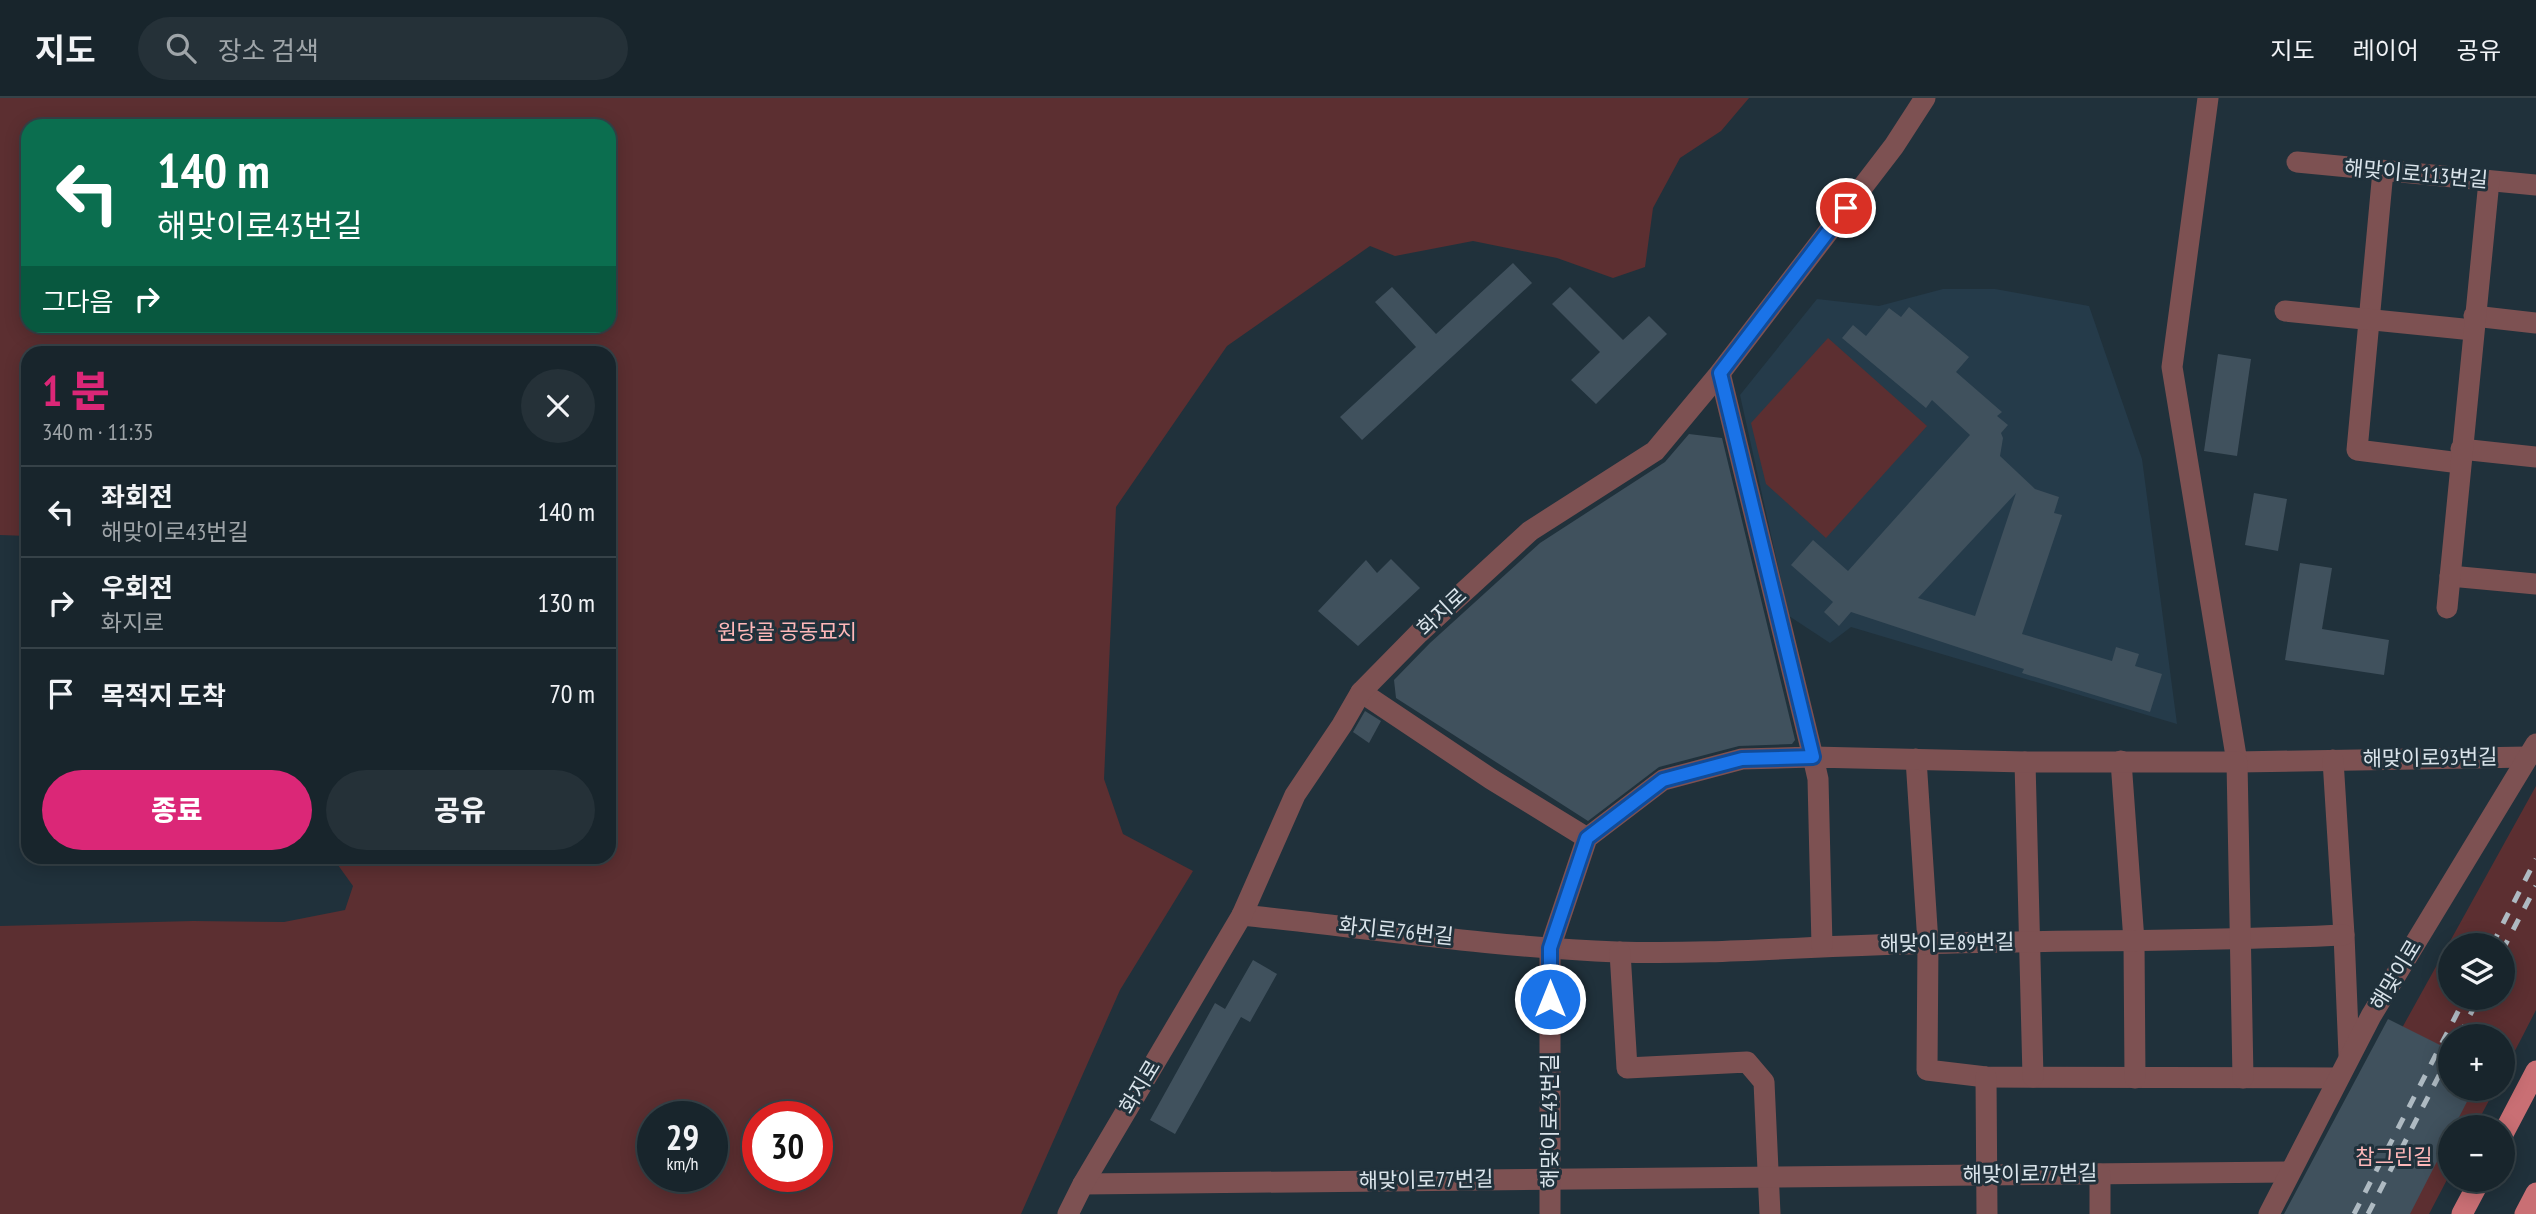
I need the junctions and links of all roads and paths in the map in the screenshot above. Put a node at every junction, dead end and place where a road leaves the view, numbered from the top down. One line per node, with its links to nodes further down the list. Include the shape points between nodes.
1 (2208, 98): 24 (street, via 2172,367)
2 (1917, 102): 11 (street, 화지로, via 1894,146)
3 (2297, 162): 4 (street, 해맞이로113번길)
4 (2383, 171): 5 (street, 해맞이로113번길); 8 (street)
5 (2489, 181): 6 (street, 해맞이로113번길); 9 (street)
6 (2536, 185)
7 (2285, 311): 8 (street)
8 (2369, 321): 9 (street); 12 (street, via 2357,450)
9 (2474, 323): 10 (street); 12 (street)
10 (2536, 323)
11 (1720, 373): 17 (street, 화지로, via 1655,450 1530,531); 19 (street)
12 (2461, 456): 13 (street); 14 (street)
13 (2536, 457)
14 (2450, 576): 15 (street); 16 (street)
15 (2536, 584)
16 (2447, 608)
17 (1361, 692): 25 (street); 26 (street, 화지로, via 1295,795)
18 (2532, 750): 21 (street, 해맞이로93번길); 35 (street, 해맞이로)
19 (1813, 757): 20 (street, 해맞이로93번길); 25 (street, via 1742,759 1663,780); 32 (street, via 1818,779)
20 (1916, 759): 23 (street, 해맞이로93번길); 31 (street)
21 (2333, 760): 24 (street, 해맞이로93번길); 27 (street)
22 (2121, 761): 23 (street, 해맞이로93번길); 24 (street, 해맞이로93번길); 29 (street)
23 (2025, 762): 30 (street)
24 (2237, 762): 28 (street)
25 (1587, 838): 33 (street, 해맞이로43번길)
26 (1242, 915): 33 (street, 화지로76번길); 48 (street, 화지로)
27 (2344, 935): 28 (street, 해맞이로89번길); 35 (street)
28 (2242, 940): 29 (street, 해맞이로89번길); 39 (street)
29 (2134, 941): 30 (street, 해맞이로89번길); 40 (street)
30 (2030, 942): 31 (street, 해맞이로89번길); 38 (street)
31 (1928, 943): 32 (street, 해맞이로89번길); 37 (street, via 1927,1070)
32 (1822, 946): 34 (street, 해맞이로89번길, via 1736,953)
33 (1550, 948): 34 (street, 해맞이로89번길); 47 (street, 해맞이로43번길)
34 (1620, 952): 46 (street, via 1627,1068 1747,1062 1765,1082)
35 (2349, 1058): 41 (street, 해맞이로)
36 (2536, 1071): 42 (main road)
37 (1986, 1077): 38 (street); 45 (street)
38 (2033, 1077): 40 (street)
39 (2243, 1077): 40 (street); 41 (street)
40 (2135, 1078)
41 (2338, 1079): 43 (street, 해맞이로)
42 (2513, 1115)
43 (2290, 1172): 44 (street, 해맞이로77번길); 56 (street, 해맞이로)
44 (2100, 1174): 45 (street, 해맞이로77번길); 55 (street)
45 (1987, 1175): 46 (street, 해맞이로77번길); 54 (street)
46 (1770, 1177): 47 (street, 해맞이로77번길); 53 (street)
47 (1550, 1179): 48 (street, 해맞이로77번길); 52 (street, 해맞이로43번길)
48 (1083, 1184): 51 (street, 화지로)
49 (2474, 1192): 57 (main road)
50 (2536, 1193): 58 (main road)
51 (1068, 1214)
52 (1550, 1214)
53 (1770, 1214)
54 (1987, 1214)
55 (2100, 1214)
56 (2269, 1214)
57 (2462, 1214)
58 (2525, 1214)

